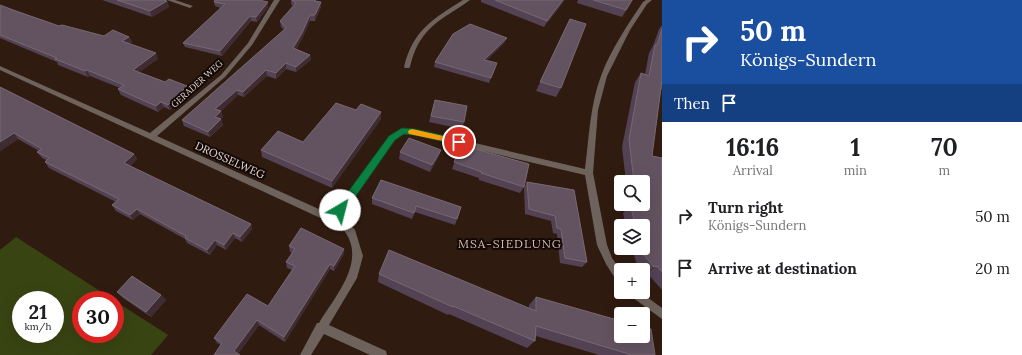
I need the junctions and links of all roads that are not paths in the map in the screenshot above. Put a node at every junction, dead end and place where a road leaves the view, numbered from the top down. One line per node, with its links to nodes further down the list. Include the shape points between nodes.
1 (170, 0): 5 (street)
2 (277, 0): 8 (street, GERADER WEG, via 250,44 222,76)
3 (467, 0): 6 (street, via 436,19 420,34 413,45)
4 (649, 0): 9 (street, via 627,30 604,76 595,110)
5 (190, 6)
6 (407, 67)
7 (0, 68): 8 (street, DROSSELWEG)
8 (151, 137): 10 (street, DROSSELWEG)
9 (589, 173): 10 (street, via 402,131 392,138); 11 (street, via 602,245)
10 (334, 219): 14 (street, DROSSELWEG, via 345,225 352,233 358,256 354,275)
11 (614, 269)
12 (642, 299): 13 (street)
13 (662, 314)
14 (321, 327): 15 (street, DROSSELWEG); 16 (street)
15 (305, 355)
16 (382, 355)

